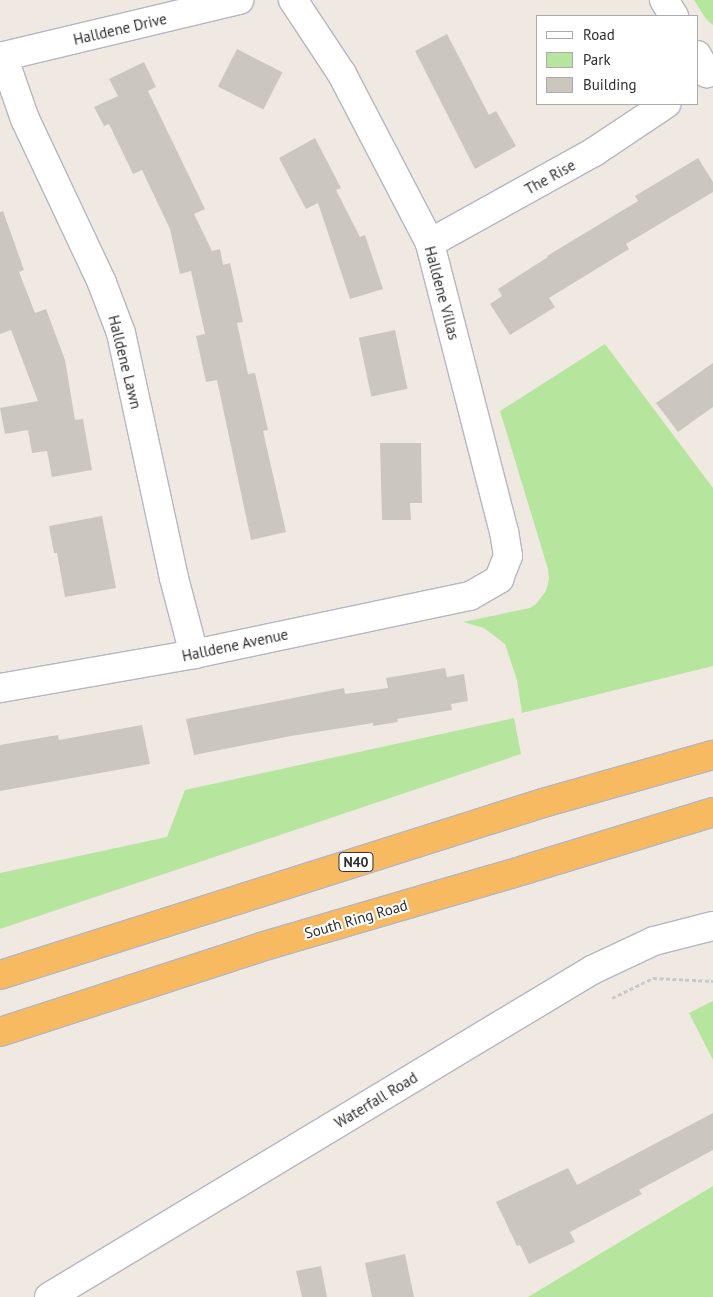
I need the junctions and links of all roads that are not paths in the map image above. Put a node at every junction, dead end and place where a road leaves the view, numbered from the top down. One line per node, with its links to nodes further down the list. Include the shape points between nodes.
1 (239, 0): 5 (street, Halldene Drive)
2 (293, 0): 7 (street, Halldene Villas, via 342,74)
3 (664, 0): 4 (street)
4 (673, 15)
5 (2, 56): 9 (street, Halldene Lawn, via 25,119 102,283 121,333)
6 (664, 105): 7 (street, The Rise, via 594,152)
7 (430, 243): 8 (street, Halldene Villas, via 508,556 499,579)
8 (470, 596): 9 (street, Halldene Avenue)
9 (194, 654): 10 (street, Halldene Avenue)
10 (0, 688)
11 (713, 755): 16 (highway, N40, via 543,803)
12 (713, 812): 14 (highway, South Ring Road)
13 (713, 828): 14 (highway)
14 (527, 869): 17 (highway, South Ring Road, via 261,947)
15 (713, 926): 18 (street, Waterfall Road, via 654,941 592,970)
16 (0, 975)
17 (0, 1032)
18 (49, 1297)

